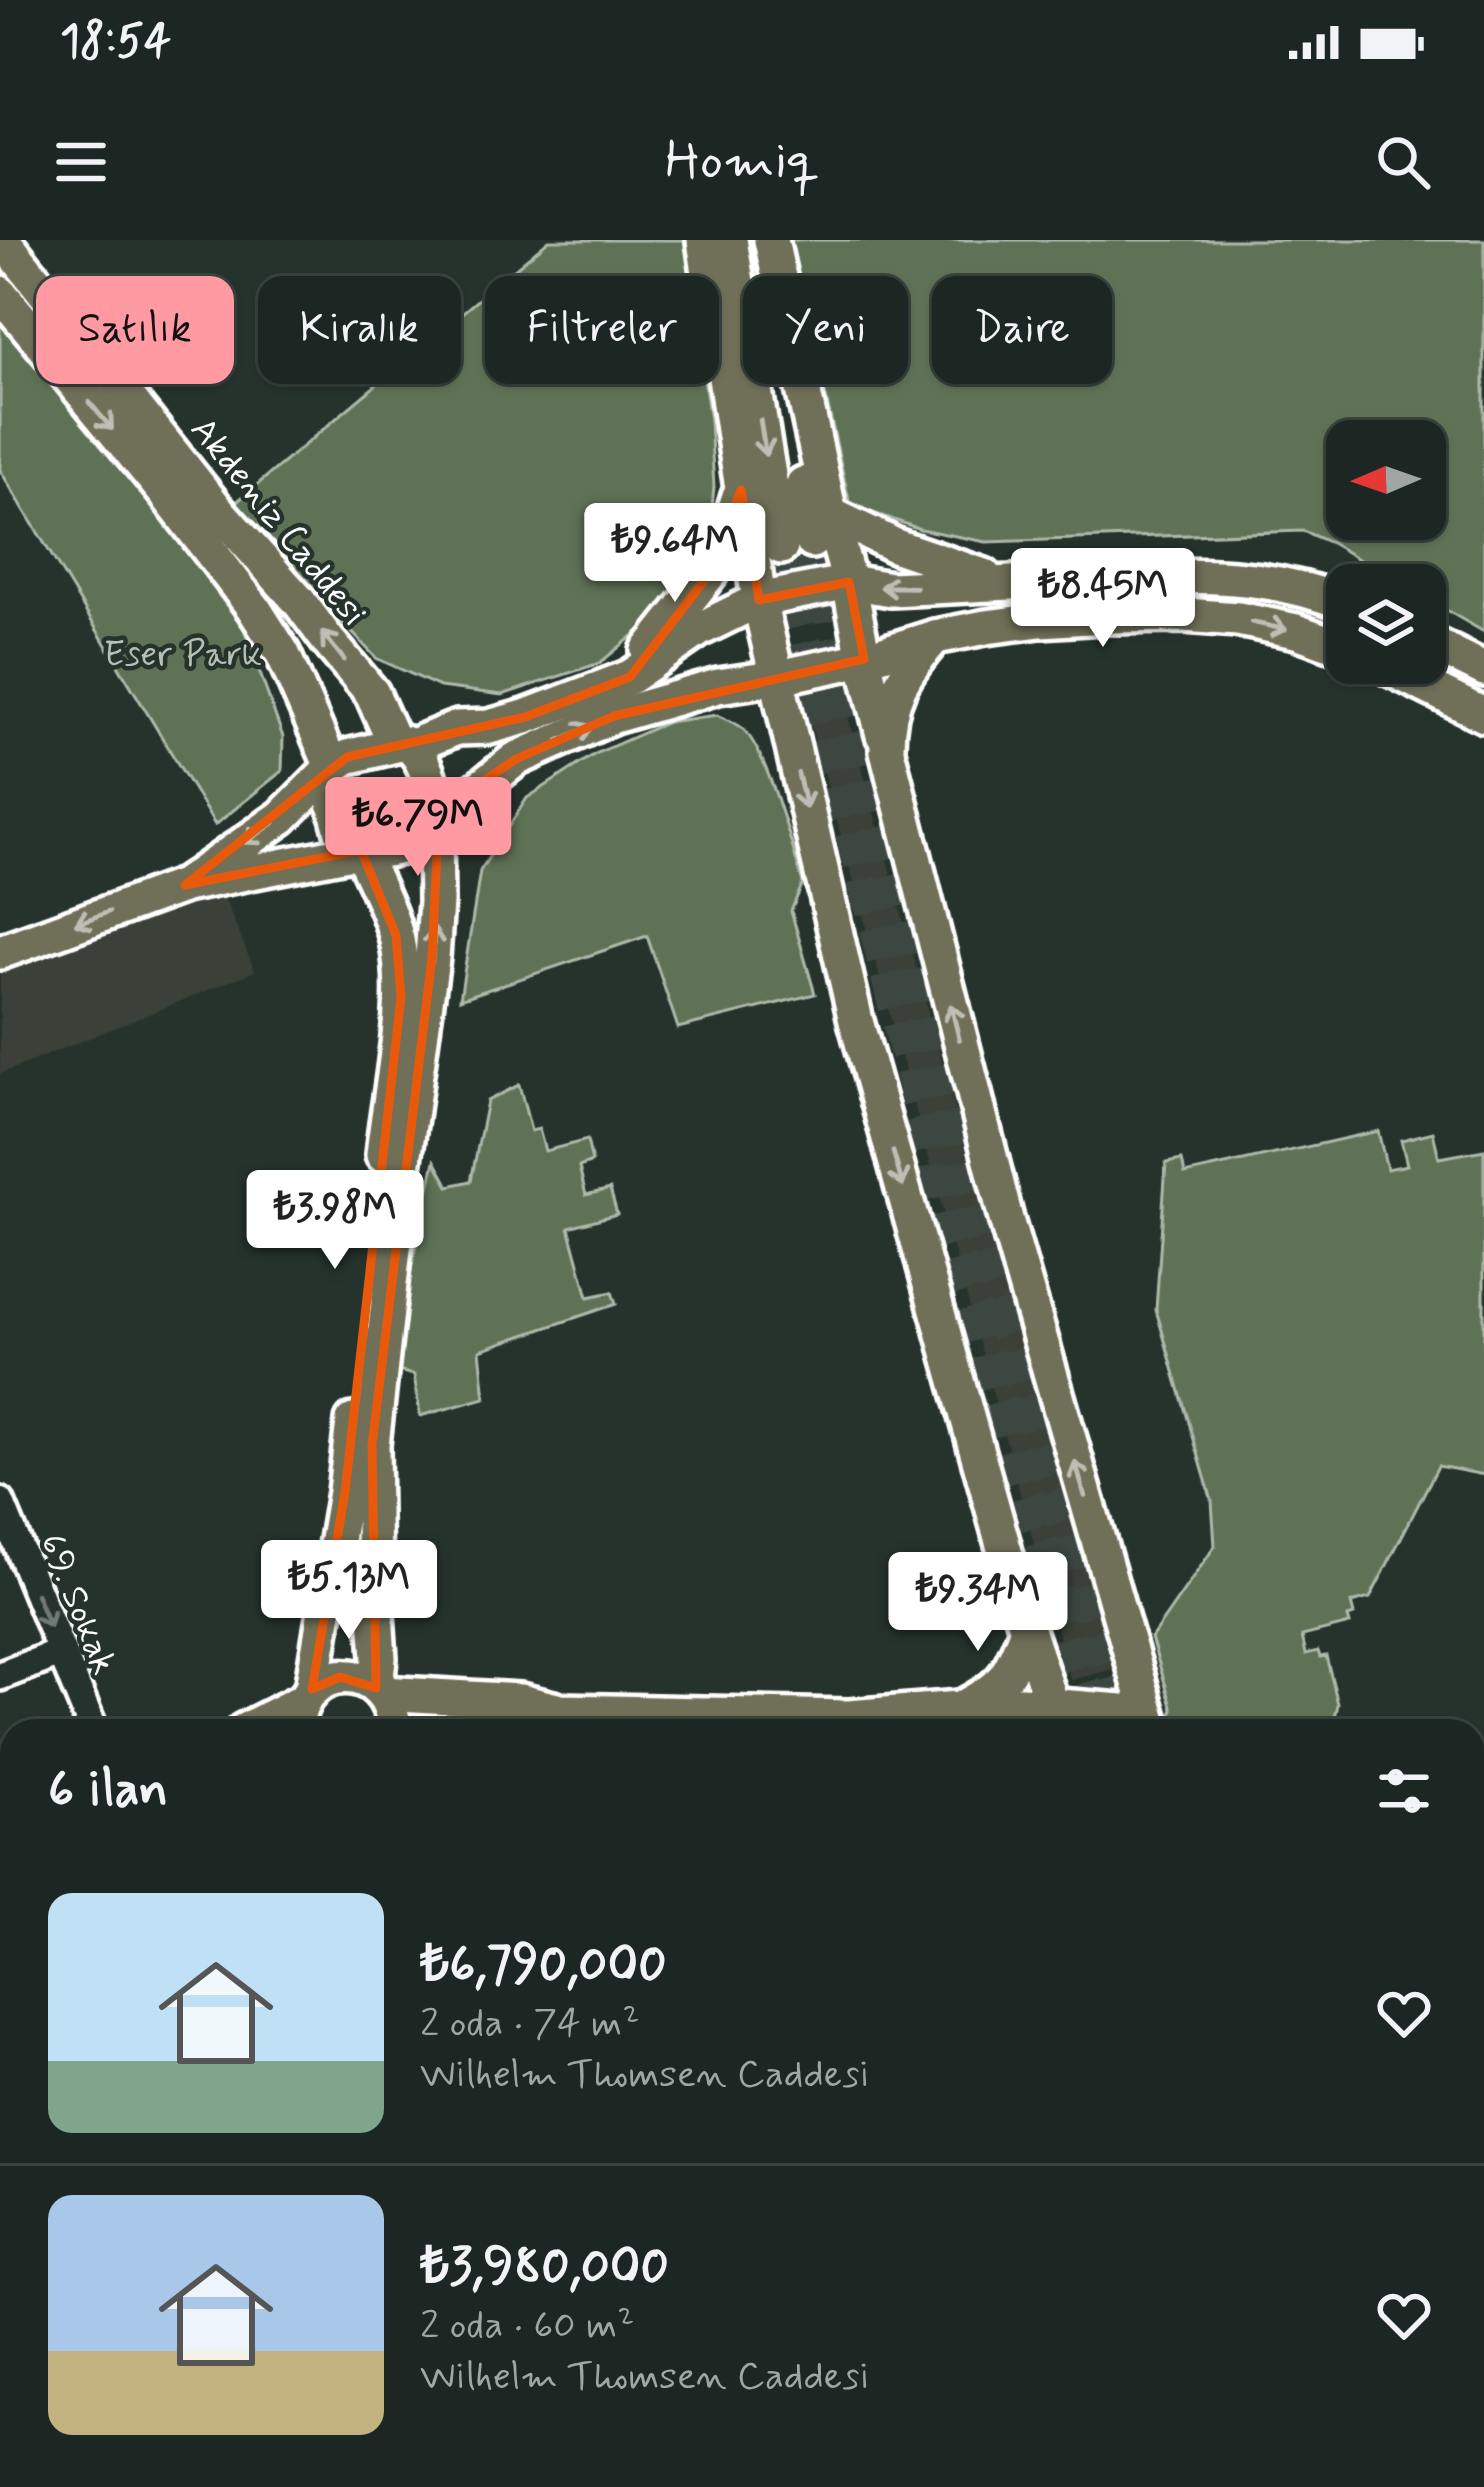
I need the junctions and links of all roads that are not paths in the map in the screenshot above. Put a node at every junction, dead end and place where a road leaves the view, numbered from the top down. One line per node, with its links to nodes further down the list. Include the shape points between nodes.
1 (3, 240): 21 (main road, Akdeniz Caddesi, one-way to 1, via 372,693)
2 (704, 240): 6 (main road)
3 (730, 240): 7 (main road, one-way to 7)
4 (768, 240): 7 (main road)
5 (0, 293): 23 (main road, Akdeniz Caddesi, one-way to 23, via 253,607 283,654)
6 (741, 490): 11 (main road); 17 (main road, via 710,573)
7 (808, 534): 8 (main road); 9 (main road, via 896,546)
8 (849, 582): 9 (main road, one-way to 8, via 891,589); 11 (main road); 15 (main road)
9 (1003, 583): 10 (main road, via 1205,575)
10 (1326, 596)
11 (759, 600): 17 (main road); 18 (main road)
12 (935, 637): 13 (main road, one-way to 13, via 1040,620 1184,615 1238,619); 15 (main road); 22 (main road, via 899,687)
13 (1326, 642)
14 (1446, 650): 16 (main road)
15 (864, 659): 18 (main road); 22 (main road)
16 (1484, 669)
17 (630, 677): 21 (main road, via 489,727)
18 (779, 677): 24 (main road, one-way to 18, via 515,759 614,716); 29 (main road, one-way to 29, via 856,1022)
19 (1421, 684): 20 (main road)
20 (1484, 716)
21 (403, 745): 23 (main road, via 347,757); 24 (main road, via 425,766)
22 (886, 746): 43 (main road, one-way to 22, via 1006,1219)
23 (329, 770): 25 (main road, via 343,835); 26 (main road, one-way to 26, via 282,817)
24 (437, 820): 25 (main road, via 414,844); 32 (main road, one-way to 24, via 372,1445 432,958)
25 (357, 852): 26 (main road); 33 (main road, via 396,935 401,997 345,1492)
26 (185, 885): 27 (main road, one-way to 27)
27 (0, 952)
28 (0, 1502): 30 (street, 69. Sokak, one-way to 30)
29 (1027, 1630): 34 (main road, via 997,1689); 37 (main road)
30 (60, 1653): 31 (street); 38 (street, 69. Sokak)
31 (0, 1676)
32 (379, 1690): 33 (main road, via 340,1676 325,1680); 35 (main road); 40 (main road)
33 (304, 1707): 39 (main road)
34 (964, 1707): 36 (main road); 37 (main road)
35 (562, 1711): 36 (main road); 41 (main road)
36 (850, 1717): 42 (main road)
37 (1057, 1718)
38 (89, 1719)
39 (274, 1719)
40 (392, 1719)
41 (530, 1719)
42 (861, 1719)
43 (1149, 1719)

